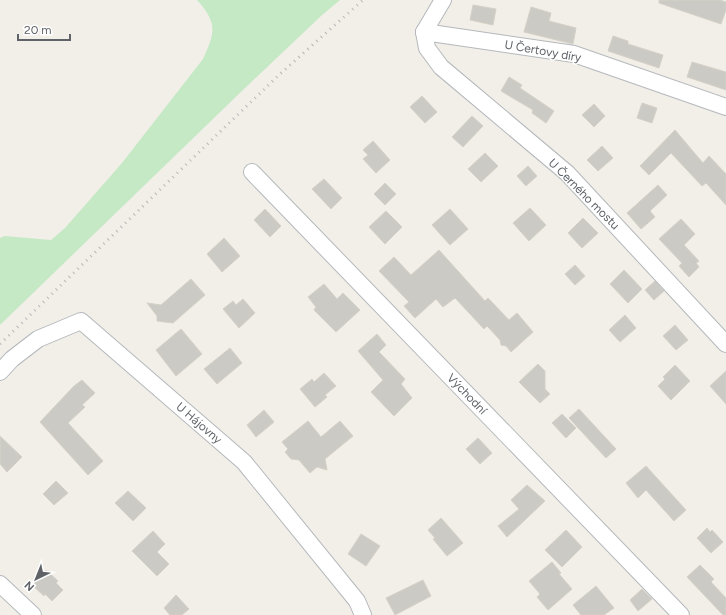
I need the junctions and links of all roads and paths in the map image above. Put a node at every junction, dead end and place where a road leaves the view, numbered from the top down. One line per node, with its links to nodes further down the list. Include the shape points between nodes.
1 (443, 0): 2 (street)
2 (424, 32): 3 (street, U Čertovy díry, via 574,54); 7 (street, U Černého mostu, via 427,48 441,67 567,173)
3 (710, 102): 4 (street, U Čertovy díry); 5 (street)
4 (726, 108)
5 (726, 121)
6 (252, 172): 12 (street, Východní)
7 (726, 344)
8 (0, 372): 11 (street, U Hájovny, via 38,339 81,321 244,462 357,601)
9 (0, 584): 10 (street)
10 (33, 615)
11 (363, 615)
12 (681, 615)

